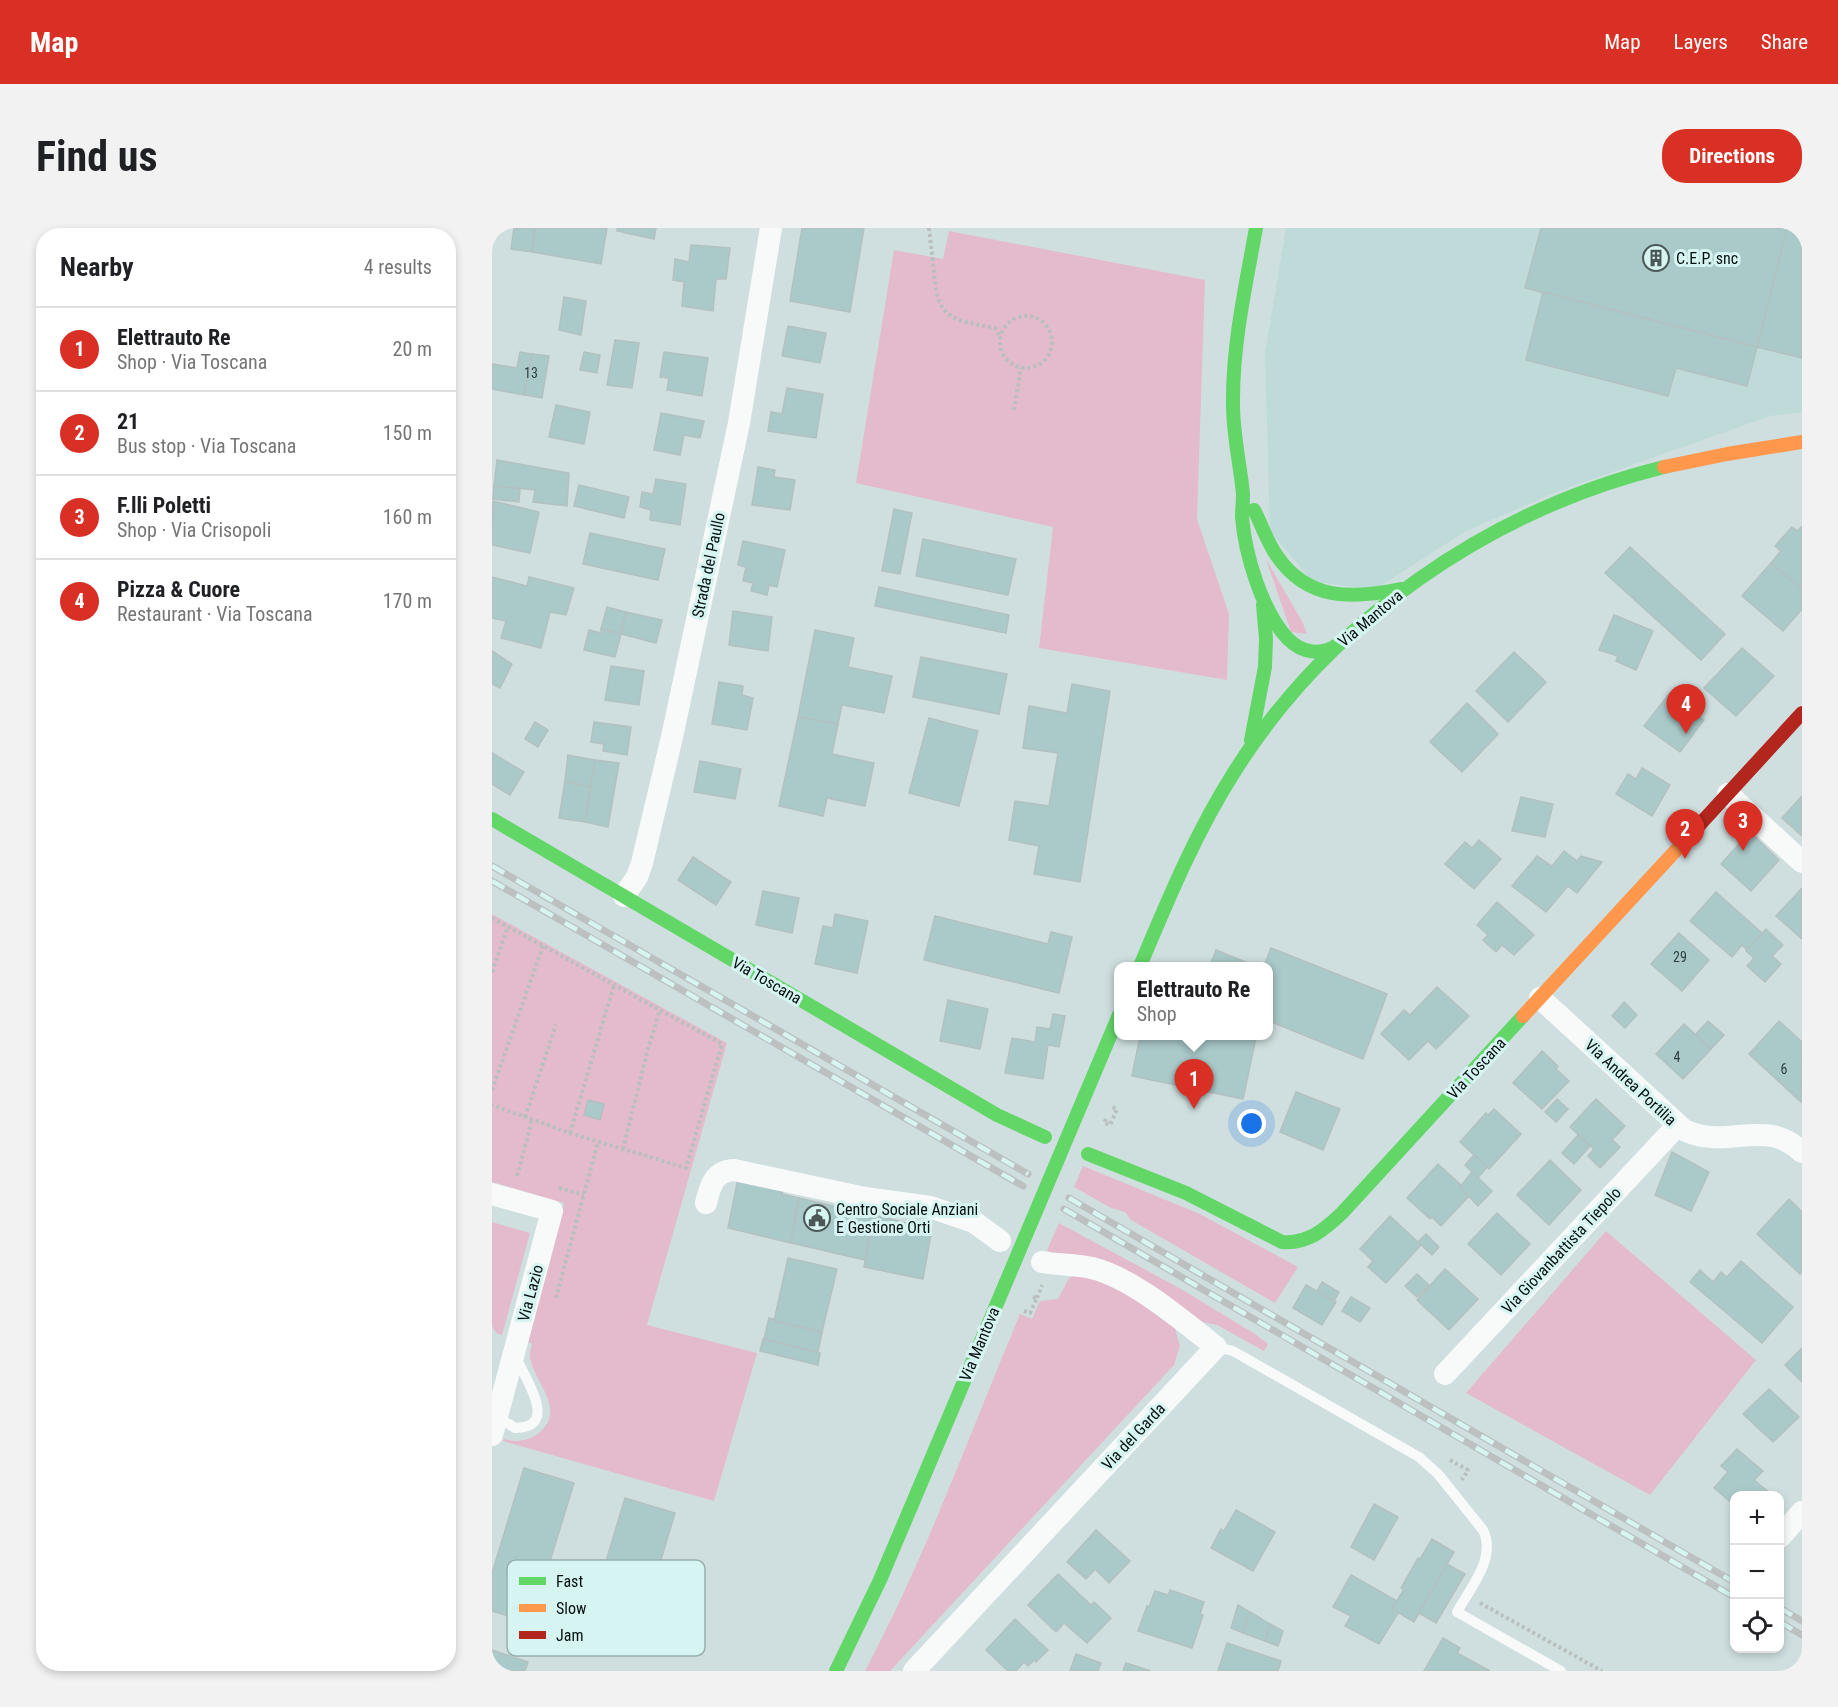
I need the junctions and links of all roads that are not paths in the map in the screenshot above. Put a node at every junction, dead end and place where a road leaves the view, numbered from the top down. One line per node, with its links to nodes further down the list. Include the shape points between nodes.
1 (771, 228): 15 (street, Strada del Paullo, via 743,402 672,737 642,863)
2 (1256, 228): 6 (main road, via 1233,384 1233,434)
3 (1802, 442): 4 (main road, Via Mantova)
4 (1752, 450): 5 (main road, Via Mantova); 7 (main road, Via Mantova, via 1641,473 1558,501 1488,534)
5 (1802, 456)
6 (1242, 487): 7 (main road, via 1278,558 1307,585 1329,594 1352,597); 8 (main road, via 1243,526)
7 (1410, 585): 9 (main road, Via Mantova)
8 (1261, 593): 9 (main road, via 1278,627 1294,645 1318,653); 11 (main road, via 1266,667)
9 (1337, 645): 11 (main road, Via Mantova, via 1295,690)
10 (1802, 713): 12 (main road, Via Toscana)
11 (1245, 757): 16 (main road, Via Mantova, via 1206,822)
12 (1728, 794): 14 (street); 17 (main road, Via Toscana)
13 (492, 819): 15 (main road, Via Toscana)
14 (1802, 862)
15 (624, 896): 20 (main road, Via Toscana, via 997,1115)
16 (1142, 962)
17 (1540, 998): 19 (street, Via Andrea Portilia); 22 (main road, Via Toscana, via 1342,1213 1324,1230 1299,1242 1277,1240 1186,1193)
18 (1114, 1027): 34 (main road, Via Mantova, via 885,1569)
19 (1677, 1126): 21 (street, Via Andrea Portilia, via 1714,1139 1768,1135); 29 (street, Via Giovanbattista Tiepolo)
20 (1045, 1137)
21 (1801, 1147)
22 (1088, 1154)
23 (492, 1194): 27 (street, Via Lazio, via 552,1211)
24 (706, 1203): 25 (street, via 713,1180 722,1172 734,1170 865,1198 930,1206 974,1222)
25 (1000, 1241)
26 (1042, 1262): 28 (street, via 1091,1267 1108,1274 1149,1297)
27 (516, 1346): 30 (street, Via Lazio); 30 (lane, via 517,1358 537,1403 537,1416 528,1426 515,1428 504,1421)
28 (1216, 1347): 35 (street, Via del Garda); 36 (lane, via 1233,1351 1431,1467 1482,1530 1487,1542 1485,1560 1457,1612)
29 (1445, 1374)
30 (501, 1404): 31 (street, Via Lazio)
31 (492, 1435)
32 (1802, 1512): 33 (street)
33 (1784, 1531)
34 (836, 1671)
35 (914, 1671)
36 (1561, 1671)

